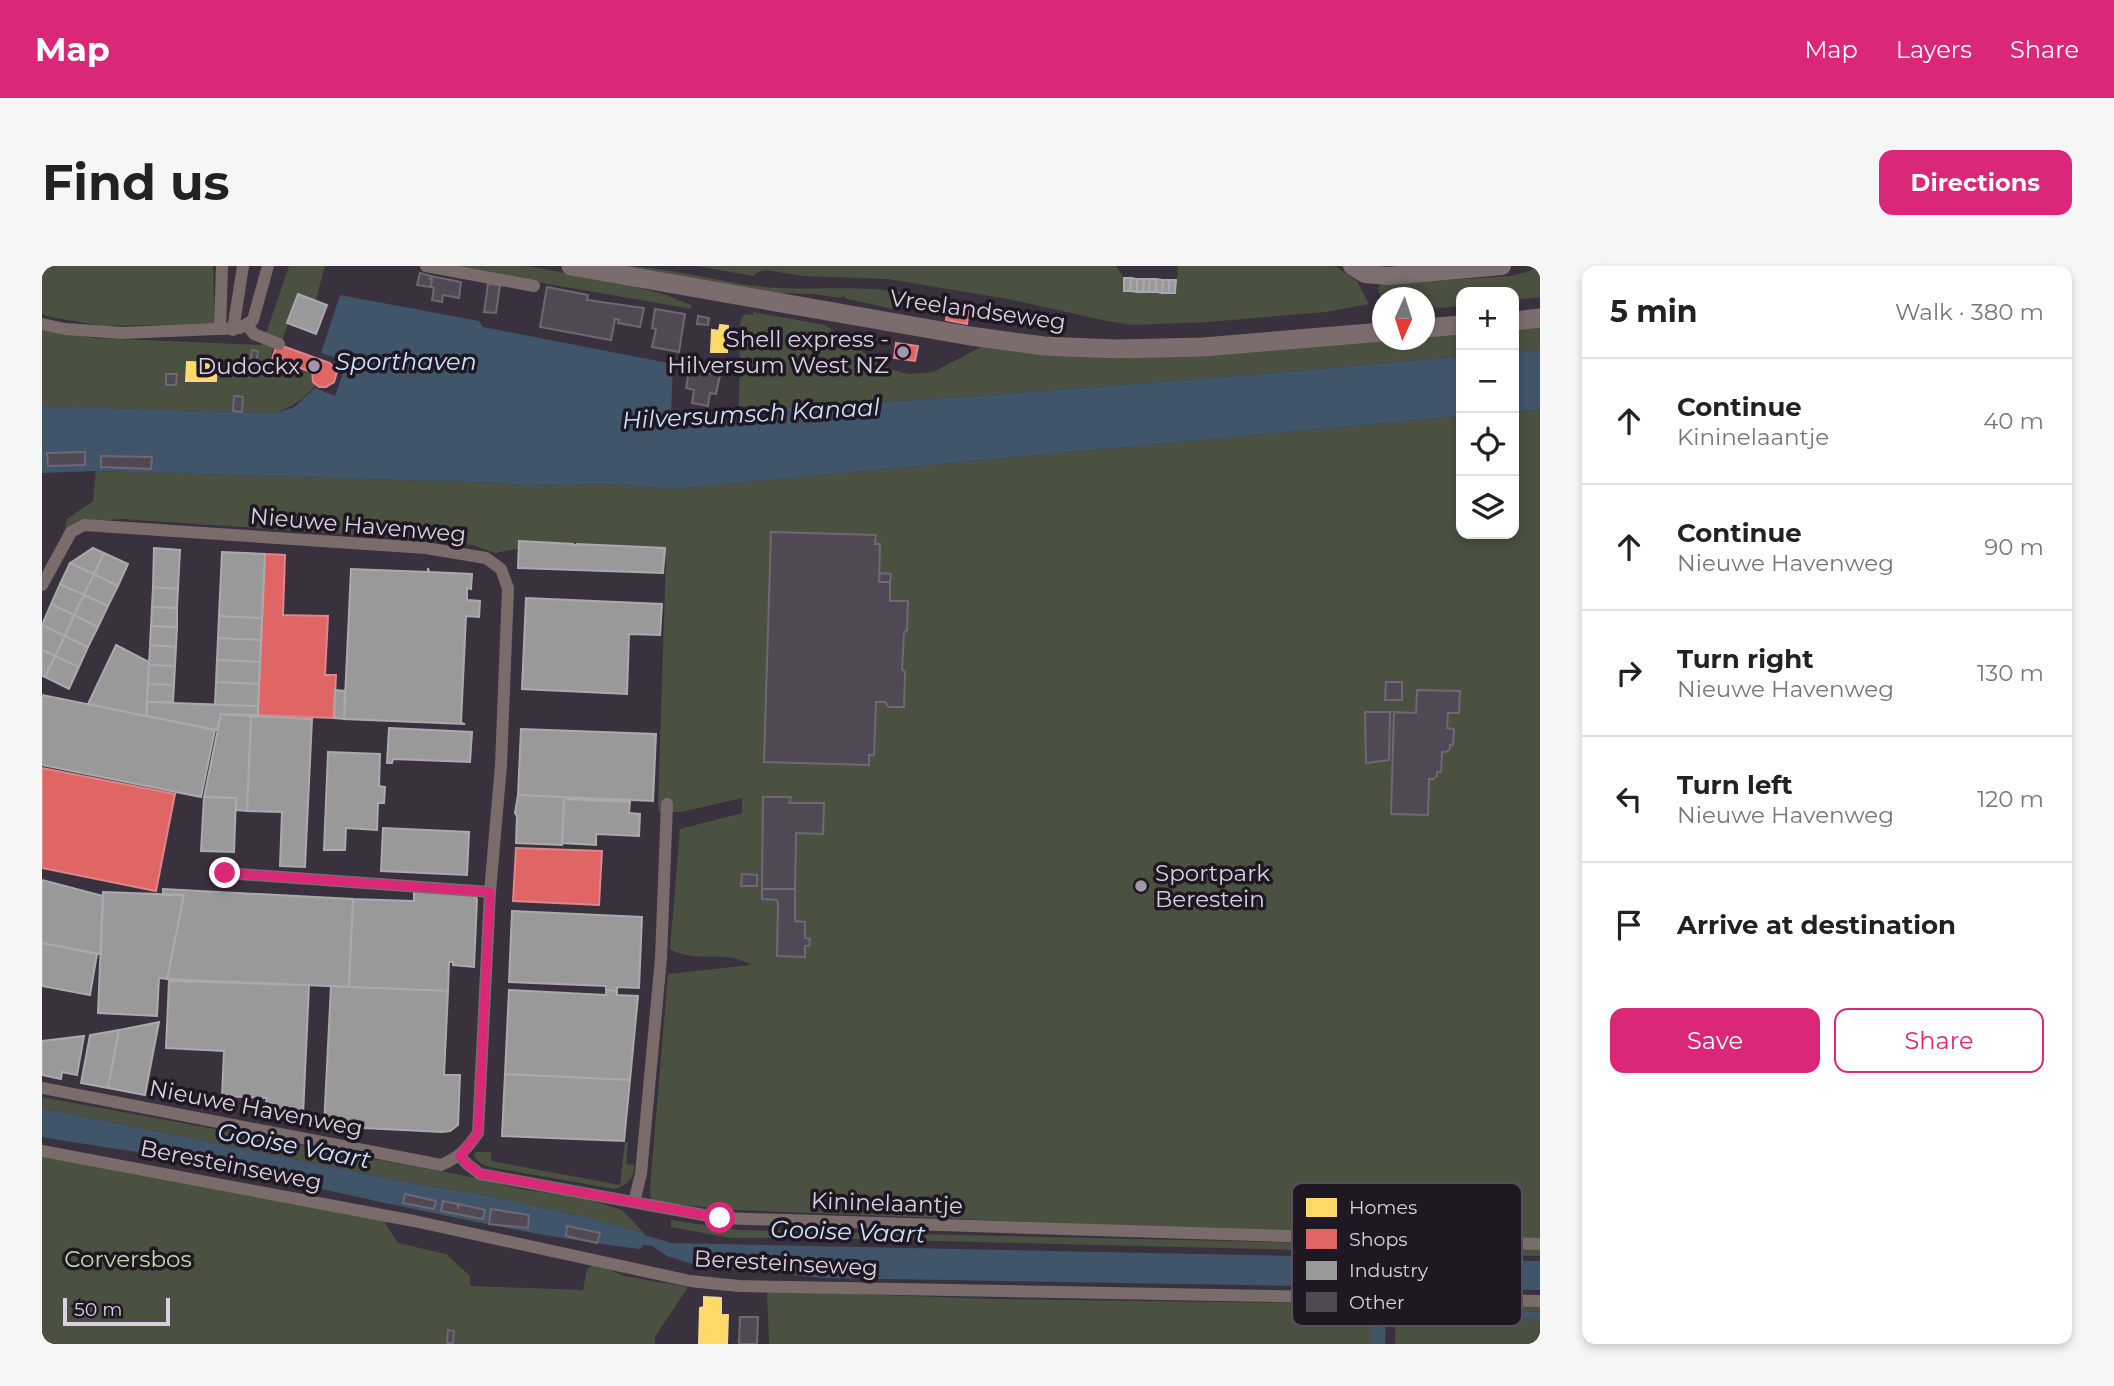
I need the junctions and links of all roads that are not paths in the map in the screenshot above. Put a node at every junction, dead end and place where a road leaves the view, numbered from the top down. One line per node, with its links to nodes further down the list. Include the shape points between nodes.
1 (222, 266): 15 (street)
2 (243, 266): 15 (street)
3 (268, 266): 12 (street, via 256,312)
4 (426, 266): 8 (street)
5 (571, 266): 16 (main road, Vreelandseweg, via 1044,345 1203,347)
6 (1352, 266): 7 (street, via 1377,276)
7 (1502, 266)
8 (534, 286)
9 (1540, 318): 10 (main road)
10 (1519, 320)
11 (42, 324): 15 (street, via 122,333)
12 (247, 325): 15 (street); 17 (street, via 254,334)
13 (1456, 325): 14 (main road)
14 (1435, 327)
15 (227, 329)
16 (1372, 333)
17 (279, 344)
18 (45, 571): 19 (street, Nieuwe Havenweg); 22 (street, Nieuwe Havenweg, via 71,532 84,525 426,548 486,558 501,569 508,588)
19 (42, 585)
20 (667, 804): 26 (street, via 661,958)
21 (225, 873): 22 (street)
22 (490, 892): 25 (street, Nieuwe Havenweg, via 478,1133)
23 (42, 1088): 25 (street, Nieuwe Havenweg, via 441,1165)
24 (42, 1151): 30 (street, Beresteinseweg, via 414,1221 690,1281 781,1287)
25 (460, 1156): 26 (street, via 481,1174)
26 (634, 1202): 27 (street, Kininelaantje, via 720,1218)
27 (1292, 1236)
28 (1522, 1243): 29 (street, Kininelaantje)
29 (1540, 1244)
30 (1292, 1296)
31 (1522, 1301): 32 (street, Beresteinseweg)
32 (1540, 1301)

